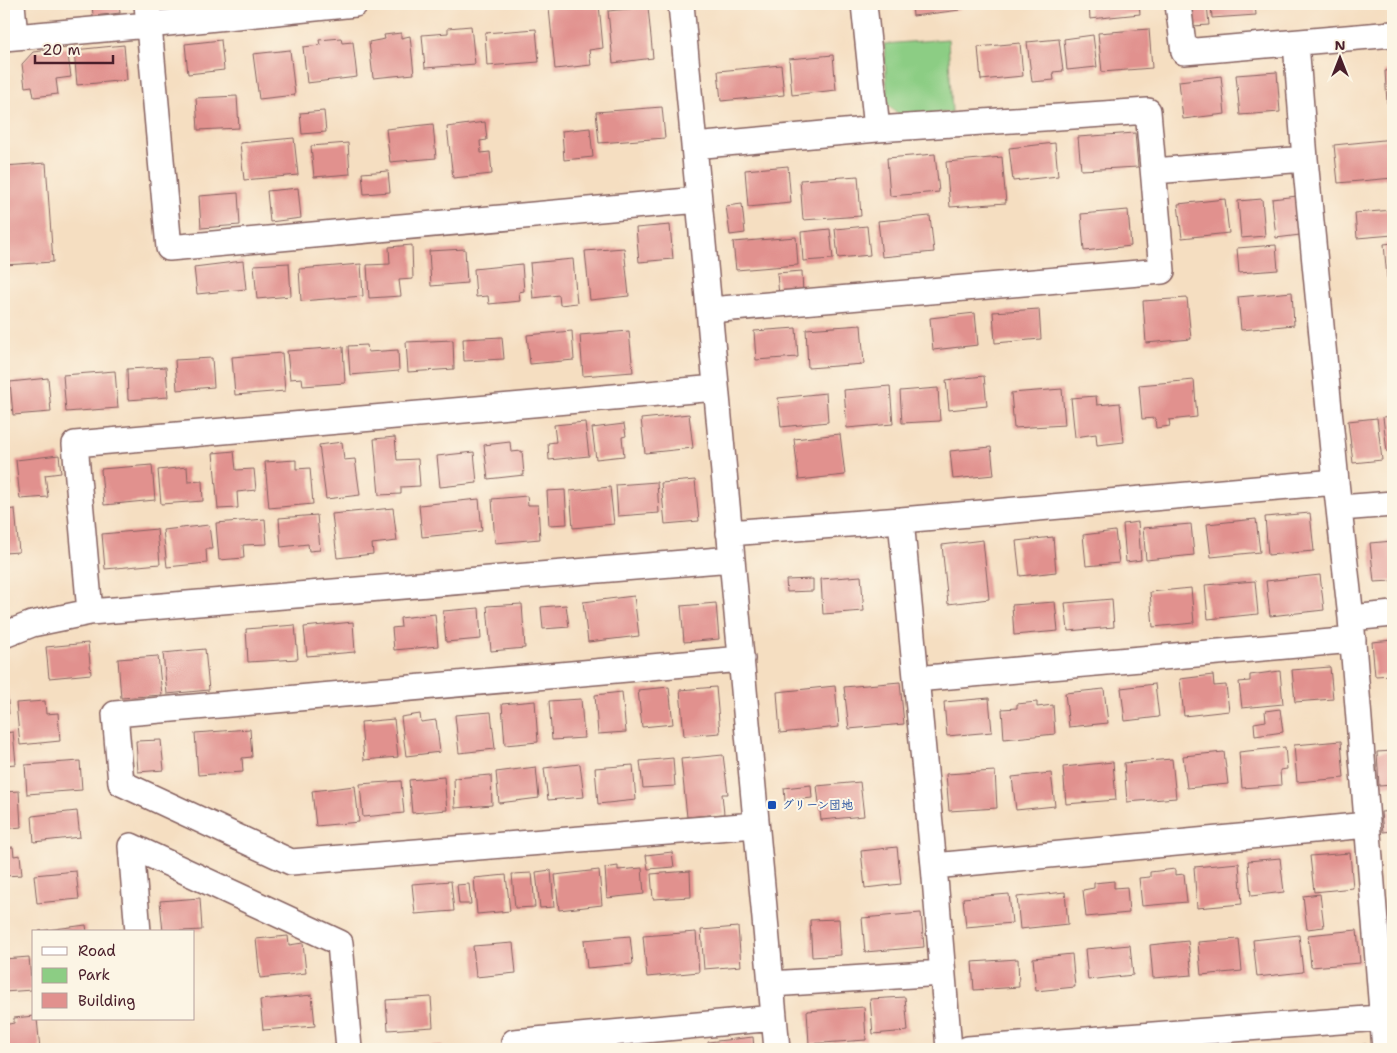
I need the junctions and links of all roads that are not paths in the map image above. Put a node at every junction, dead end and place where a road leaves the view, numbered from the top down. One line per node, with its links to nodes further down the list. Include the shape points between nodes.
1 (12, 4): 9 (street)
2 (355, 4): 6 (street)
3 (681, 4): 12 (street)
4 (864, 4): 11 (street)
5 (1178, 4): 10 (street, via 1184,52)
6 (299, 6): 7 (street)
7 (148, 14): 9 (street); 15 (street, via 169,248)
8 (1393, 34): 10 (street)
9 (9, 37)
10 (1296, 43): 13 (street)
11 (877, 129): 12 (street); 14 (street, via 1148,111)
12 (694, 146): 15 (street)
13 (1305, 159): 14 (street); 18 (street)
14 (1154, 171): 16 (street, via 1162,271)
15 (699, 200): 16 (street)
16 (710, 310): 17 (street)
17 (716, 388): 22 (street); 24 (street, via 75,444)
18 (1336, 482): 20 (street); 21 (street)
19 (1393, 504): 20 (street)
20 (1340, 508): 26 (street)
21 (901, 520): 22 (street); 29 (street)
22 (729, 533): 23 (street)
23 (732, 559): 24 (street); 28 (street)
24 (90, 612): 27 (street, via 32,624)
25 (1393, 614): 26 (street)
26 (1352, 629): 29 (street); 31 (street)
27 (4, 635)
28 (742, 659): 30 (street); 30 (street, via 115,714 121,783 291,862)
29 (916, 678): 32 (street)
30 (755, 825): 35 (street)
31 (1367, 825): 32 (street); 36 (street)
32 (934, 866): 34 (street)
33 (138, 930): 39 (street, via 131,846 340,943)
34 (942, 973): 35 (street); 41 (street)
35 (771, 984): 37 (street)
36 (1388, 1017): 42 (street); 43 (street)
37 (774, 1018): 38 (street); 40 (street)
38 (514, 1042)
39 (349, 1049)
40 (777, 1049)
41 (949, 1049)
42 (968, 1049)
43 (1385, 1049)

